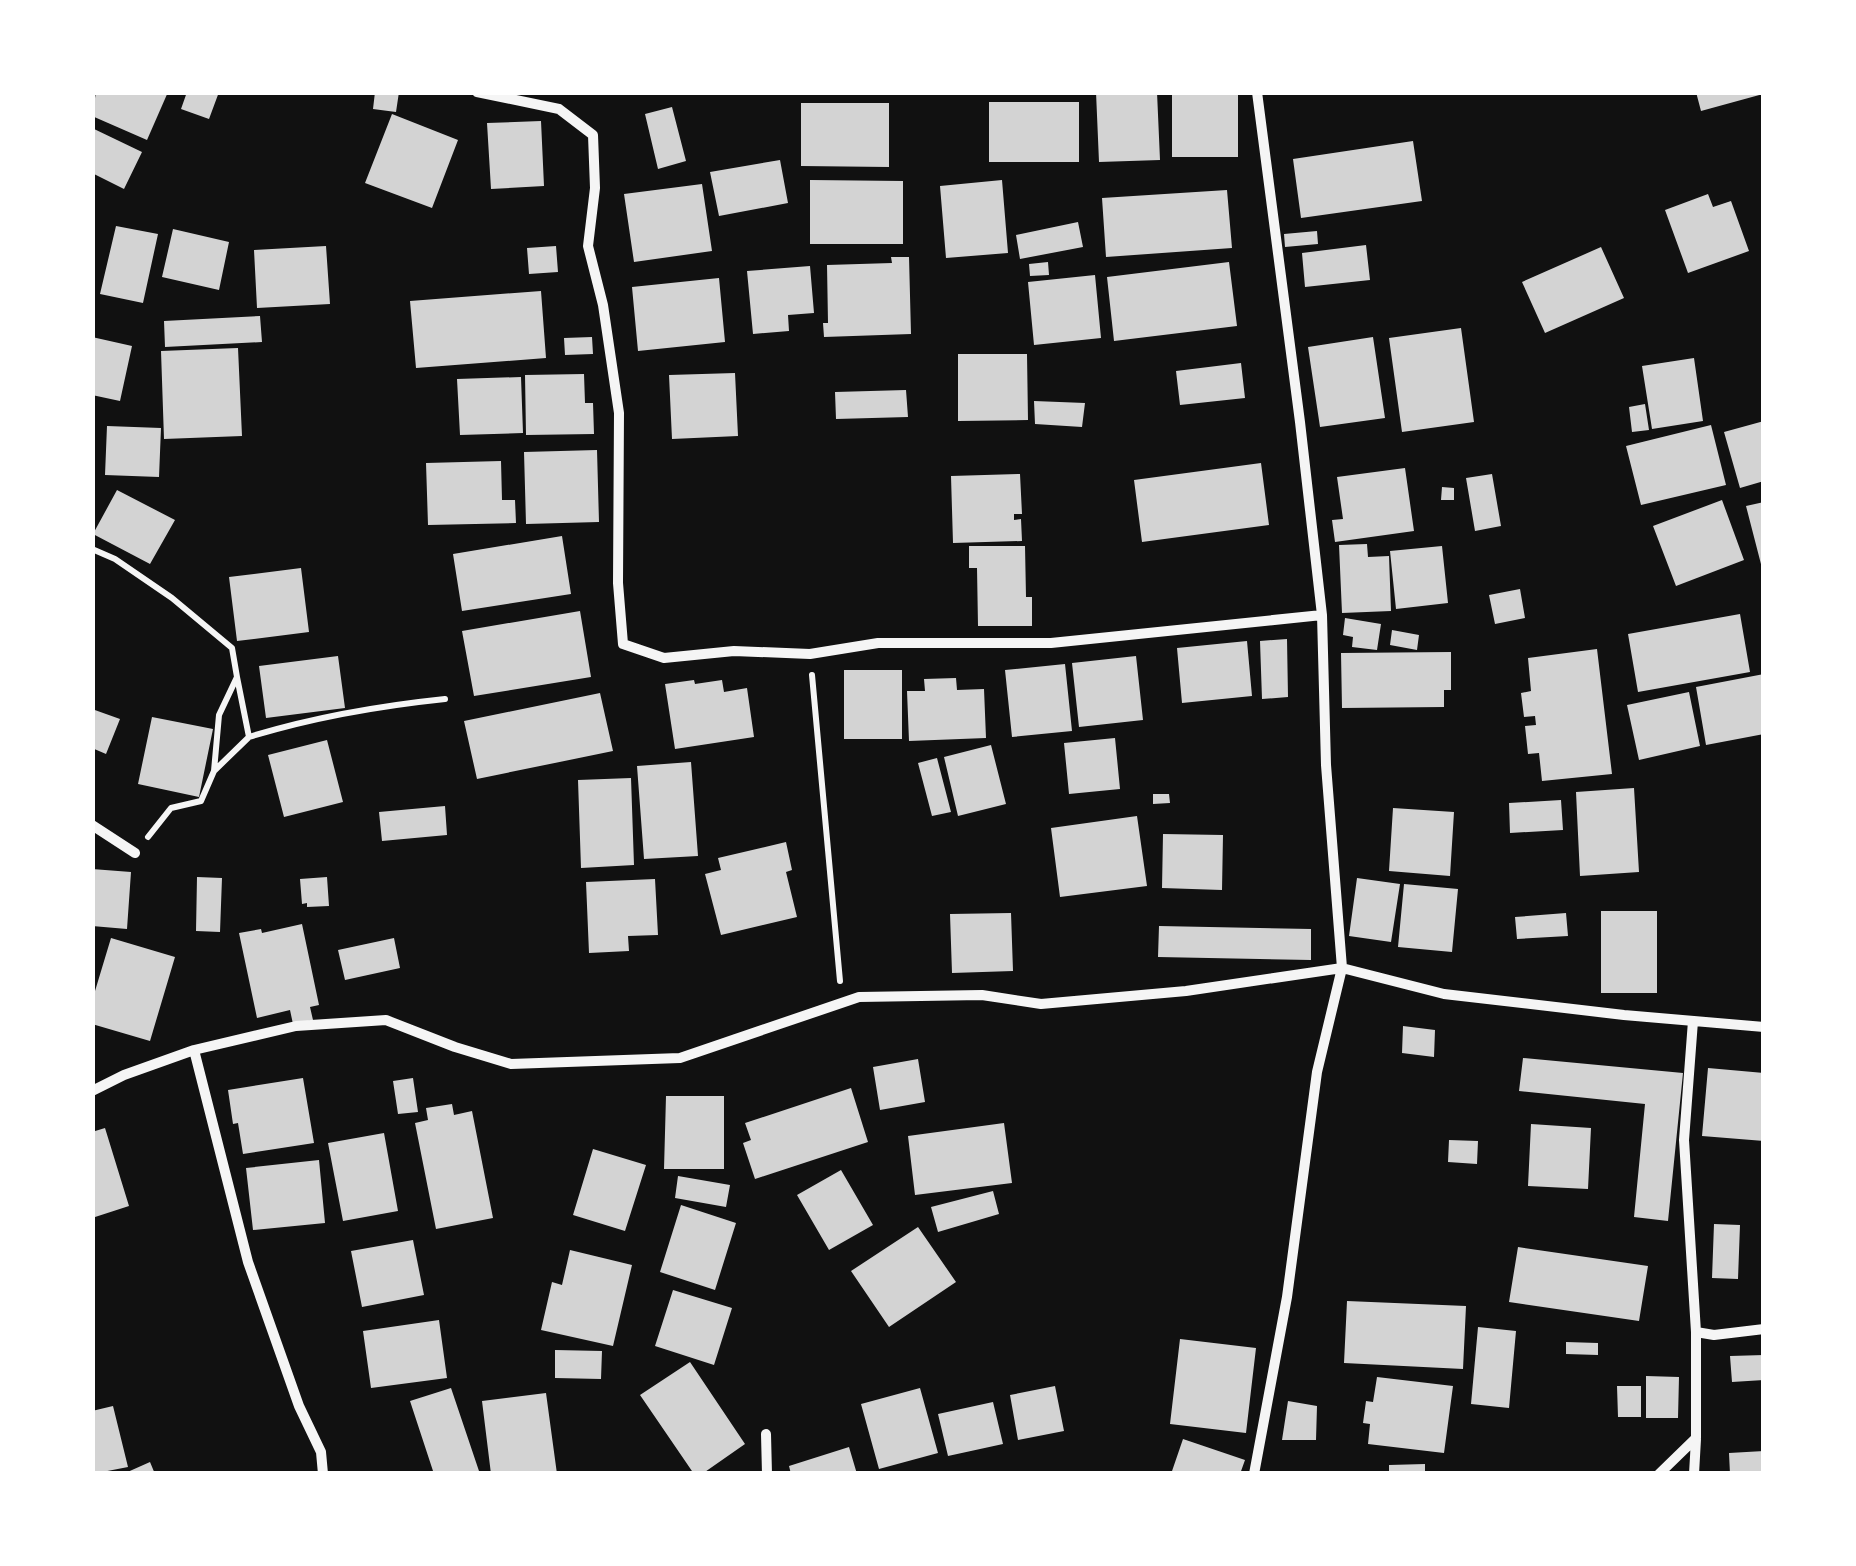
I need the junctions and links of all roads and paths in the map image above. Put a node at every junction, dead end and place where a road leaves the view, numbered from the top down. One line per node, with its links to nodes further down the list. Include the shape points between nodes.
1 (477, 92): 5 (street, via 560,109 593,135 588,246 619,413 623,644 664,658 734,651)
2 (1257, 92): 4 (street)
3 (92, 550): 6 (path, via 172,598 232,648)
4 (1322, 615): 5 (street, via 1051,643 878,643); 12 (street)
5 (810, 654): 13 (path)
6 (237, 677): 8 (path); 9 (path, via 219,715)
7 (446, 699): 8 (path, via 311,718)
8 (249, 737): 9 (path)
9 (214, 770): 11 (path, via 201,802 171,808)
10 (92, 825): 11 (street)
11 (135, 853)
12 (1342, 968): 14 (street, via 1444,994); 16 (street, via 1041,1004 982,995 859,997 680,1058 511,1064 386,1020 296,1026); 24 (street, via 1317,1072 1287,1297)
13 (842, 998)
14 (1692, 1021): 15 (street); 19 (street, via 1684,1140)
15 (1764, 1027)
16 (194, 1050): 17 (street); 22 (street, via 248,1262)
17 (92, 1091)
18 (1764, 1329): 19 (street)
19 (1696, 1332): 21 (street)
20 (766, 1434): 23 (street)
21 (1696, 1438): 25 (street); 26 (street)
22 (323, 1474)
23 (767, 1474)
24 (1254, 1474)
25 (1659, 1474)
26 (1694, 1474)

